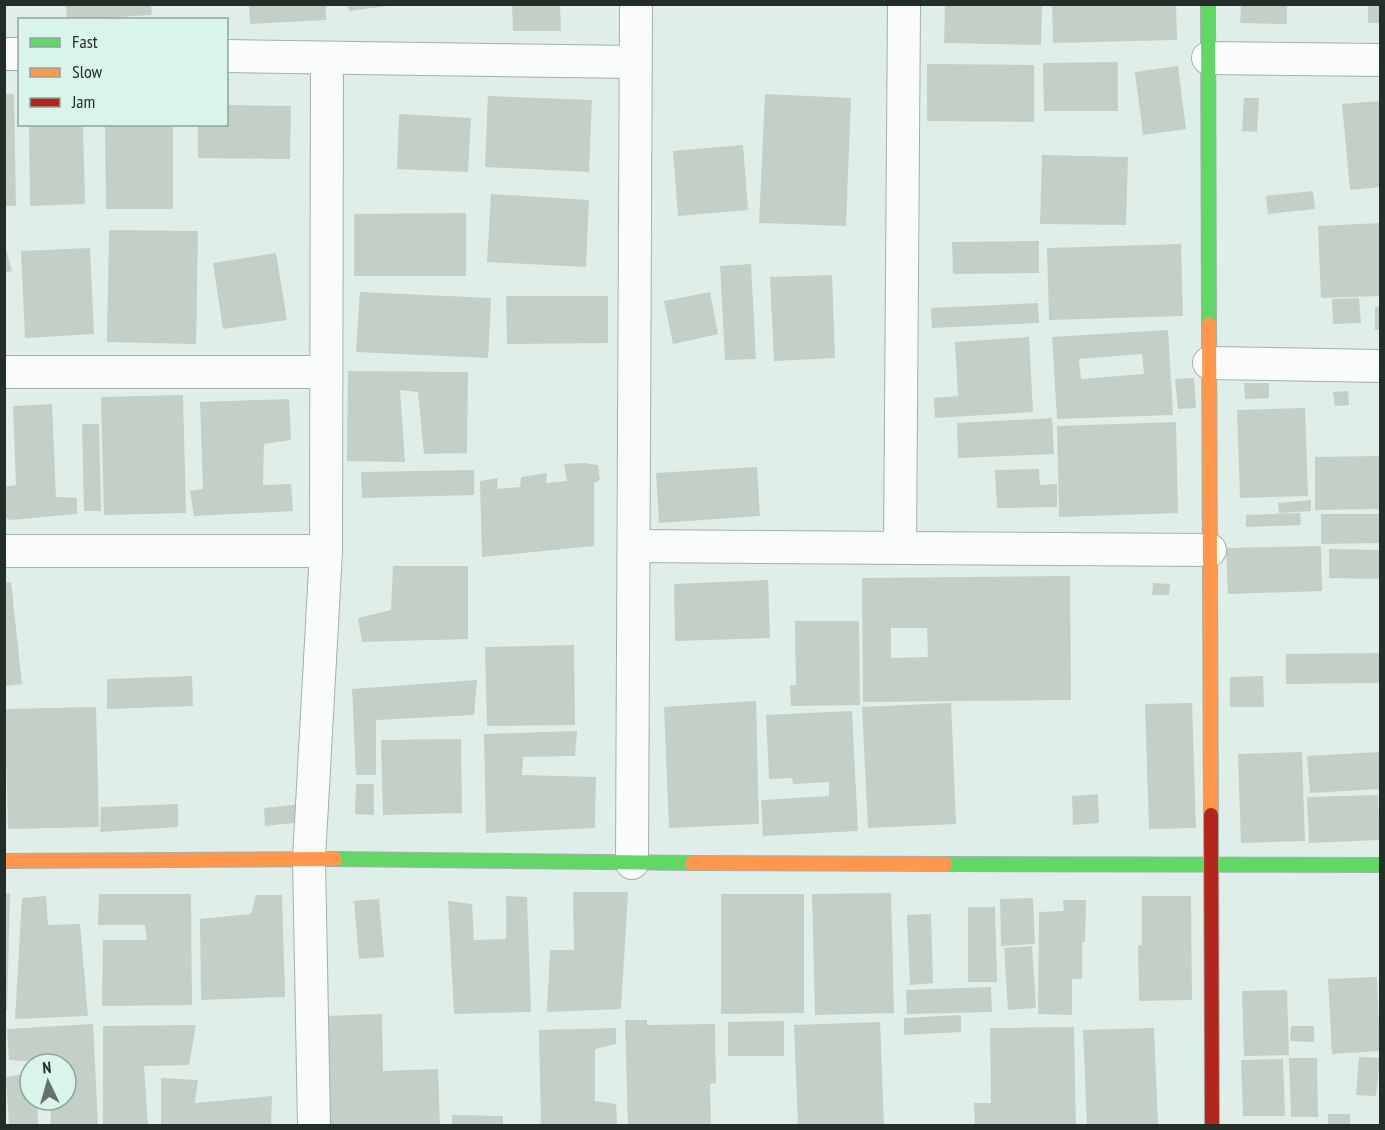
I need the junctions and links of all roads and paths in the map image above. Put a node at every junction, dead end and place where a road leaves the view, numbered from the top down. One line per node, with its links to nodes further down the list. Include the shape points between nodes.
1 (636, 4): 8 (street)
2 (904, 4): 14 (street)
3 (1208, 4): 6 (street)
4 (228, 56): 5 (street)
5 (327, 58): 8 (street); 12 (street)
6 (1208, 58): 7 (street); 9 (street)
7 (1380, 60)
8 (635, 62): 13 (street)
9 (1209, 363): 10 (street); 16 (street)
10 (1380, 366)
11 (4, 372): 12 (street)
12 (326, 372): 17 (street)
13 (634, 546): 14 (street); 20 (street)
14 (900, 548): 16 (street)
15 (4, 550): 17 (street)
16 (1210, 550): 21 (street)
17 (326, 551): 18 (street)
18 (309, 859): 19 (street); 20 (street); 23 (street)
19 (4, 861)
20 (632, 863): 21 (street)
21 (1211, 864): 22 (street); 24 (street)
22 (1380, 864)
23 (314, 1125)
24 (1212, 1125)

